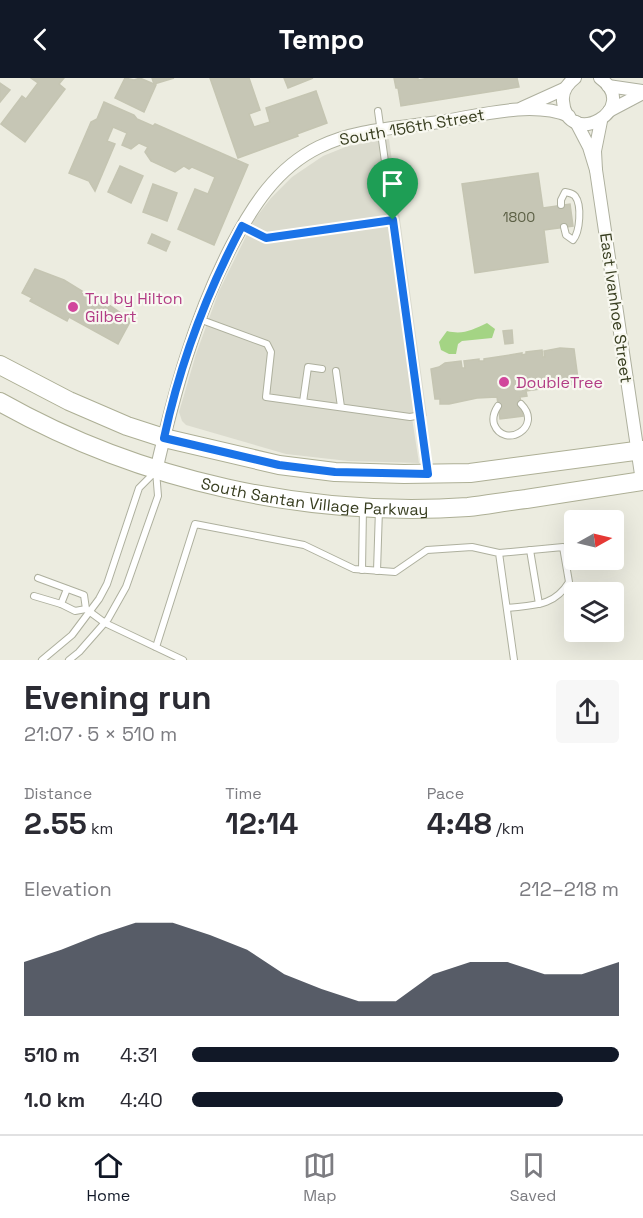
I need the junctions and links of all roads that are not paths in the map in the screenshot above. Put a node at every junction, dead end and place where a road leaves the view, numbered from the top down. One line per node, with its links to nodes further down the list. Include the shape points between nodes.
1 (574, 78): 3 (street)
2 (604, 82): 4 (street); 7 (street, East Ivanhoe Street, via 612,98)
3 (564, 89): 5 (street, South 156th Street); 8 (street, East Ivanhoe Street, via 563,104)
4 (643, 92): 7 (street)
5 (518, 110): 8 (street, South 156th Street, via 550,111); 9 (street, South 156th Street)
6 (378, 111): 9 (lane)
7 (605, 116): 8 (street, South 156th Street, via 589,125); 10 (street, East Ivanhoe Street, via 596,151)
8 (572, 119): 10 (street, East Ivanhoe Street, via 589,147)
9 (381, 131): 12 (lane); 13 (street, South 156th Street, via 337,139 303,156 266,189)
10 (596, 170): 26 (street, East Ivanhoe Street)
11 (561, 206): 14 (lane, via 565,192 576,199 579,229 573,240)
12 (393, 220): 13 (lane, via 266,238); 24 (lane)
13 (242, 226): 15 (street, South 156th Street)
14 (564, 227)
15 (198, 319): 20 (lane, via 267,344 271,352 266,397); 25 (street, South 156th Street)
16 (0, 365): 25 (main road, South Santan Village Parkway, via 69,401)
17 (322, 369): 20 (lane, via 308,367)
18 (336, 371): 23 (lane)
19 (0, 402): 27 (main road, South Santan Village Parkway, via 33,421)
20 (303, 402): 23 (lane)
21 (521, 404): 22 (lane, via 527,412 527,423 521,432 510,435 500,432 494,423)
22 (498, 406)
23 (341, 408): 24 (lane)
24 (421, 415): 28 (lane)
25 (164, 438): 27 (street, South 156th Street); 28 (main road, South Santan Village Parkway, via 279,465 335,472)
26 (640, 451): 28 (main road, South Santan Village Parkway, via 482,472); 29 (street, East Ivanhoe Street)
27 (156, 471): 30 (main road, South Santan Village Parkway, via 268,496); 41 (lane, South 156th Street, via 139,488 107,584); 42 (lane, South 156th Street, via 158,496 126,587)
28 (428, 474)
29 (642, 481): 30 (main road, South Santan Village Parkway, via 469,507)
30 (371, 507): 33 (lane); 34 (lane)
31 (530, 550): 32 (lane); 39 (lane); 39 (lane, via 563,547 569,582 550,602)
32 (499, 553): 34 (lane, via 471,547 427,550 395,572); 40 (lane)
33 (362, 570): 34 (lane); 43 (lane, via 303,545 195,524)
34 (377, 571)
35 (38, 578): 36 (lane)
36 (67, 589): 38 (lane); 41 (lane, via 84,595)
37 (34, 596): 38 (lane)
38 (61, 604): 41 (lane, via 75,611)
39 (538, 604): 40 (lane)
40 (507, 608): 47 (lane)
41 (88, 611): 42 (lane); 44 (lane, South 156th Street, via 72,635)
42 (105, 623): 43 (lane); 45 (lane, South 156th Street)
43 (156, 647): 46 (lane)
44 (42, 660)
45 (69, 660)
46 (183, 660)
47 (514, 660)

